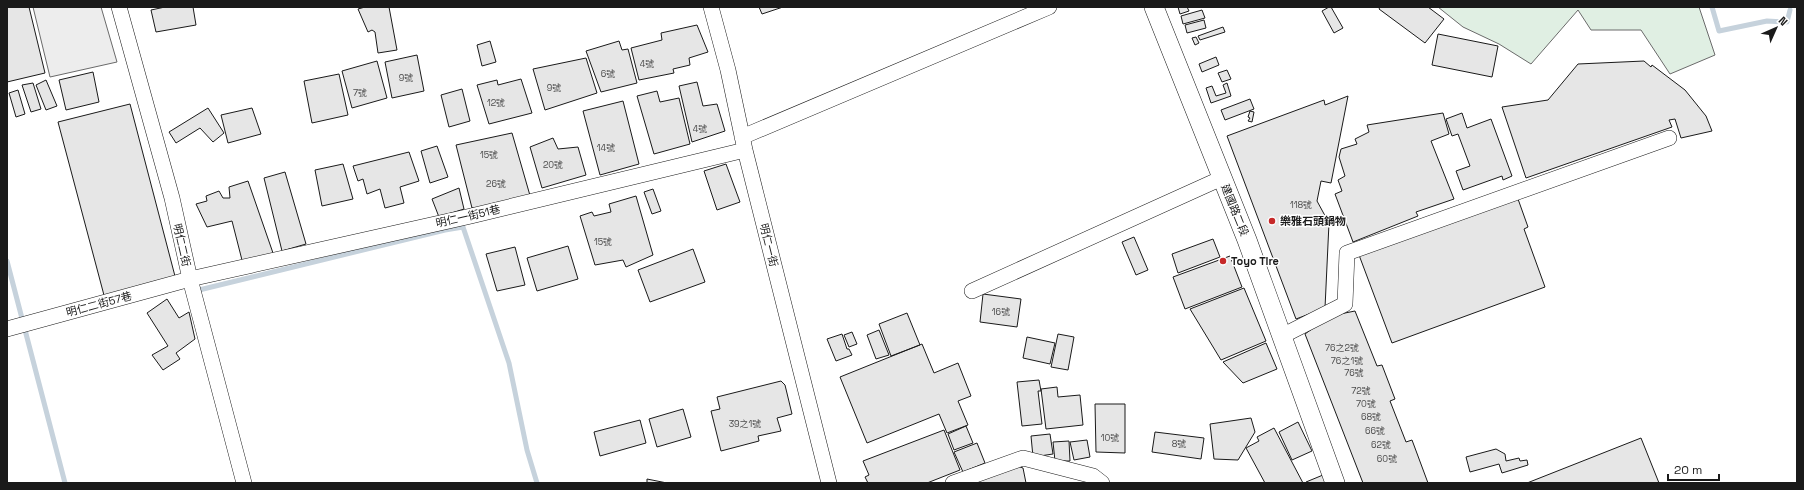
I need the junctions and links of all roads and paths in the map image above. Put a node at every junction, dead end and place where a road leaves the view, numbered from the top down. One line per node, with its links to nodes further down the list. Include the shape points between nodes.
1 (119, 7): 8 (street, 明仁二街, via 172,198)
2 (711, 7): 6 (street, 明仁一街, via 728,70)
3 (1049, 7): 6 (street, 明仁一街51巷)
4 (1154, 7): 7 (street, 建國路二段)
5 (1669, 138): 11 (street, via 1347,253 1345,304)
6 (743, 144): 8 (street, 明仁一街51巷, via 471,216); 13 (street, 明仁一街)
7 (1222, 178): 9 (street); 11 (street, 建國路二段)
8 (190, 280): 10 (street, 明仁二街57巷); 12 (street, 明仁二街)
9 (972, 290)
10 (7, 329)
11 (1282, 336): 16 (street, 建國路二段)
12 (244, 483)
13 (829, 483)
14 (953, 483): 15 (street, via 1023,458 1093,476)
15 (1102, 483)
16 (1335, 483)

